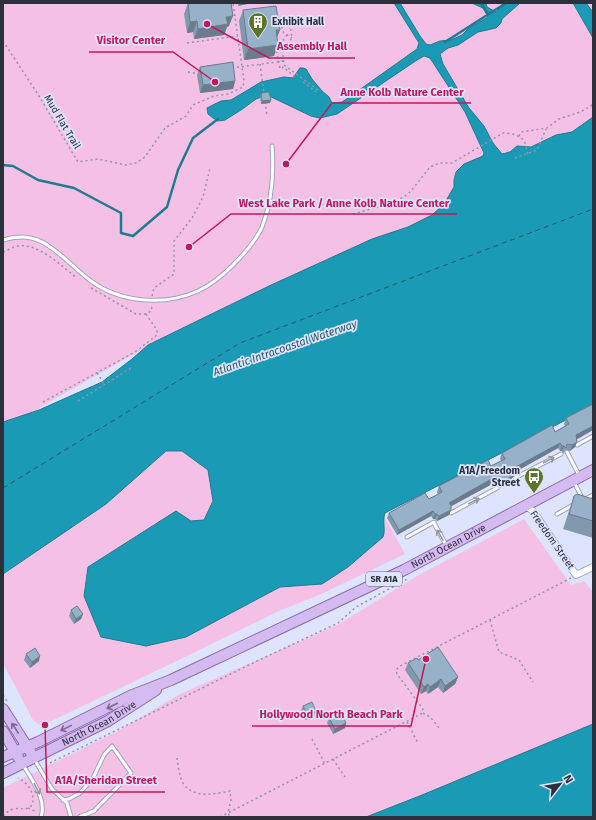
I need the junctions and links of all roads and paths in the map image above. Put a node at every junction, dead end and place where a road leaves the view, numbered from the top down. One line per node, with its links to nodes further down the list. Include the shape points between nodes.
1 (233, 3): 5 (path)
2 (285, 18): 4 (path, via 281,23 283,32)
3 (290, 24): 6 (path)
4 (287, 35): 6 (path); 10 (path, via 276,49)
5 (238, 36): 8 (path); 12 (path)
6 (292, 38): 9 (path, via 282,50)
7 (3, 41): 12 (path, Mud Flat Trail, via 78,162 98,159 126,165 136,163 145,157 165,128 186,116 193,105 243,87)
8 (187, 43)
9 (284, 61): 10 (path); 16 (path, via 284,65)
10 (278, 62): 11 (path); 16 (path, via 280,68 294,76)
11 (260, 64): 12 (path); 18 (path)
12 (242, 67): 13 (path)
13 (229, 69)
14 (188, 72): 15 (path)
15 (201, 72)
16 (296, 73): 17 (path, via 318,90 317,92)
17 (303, 82)
18 (264, 94)
19 (265, 101): 21 (path)
20 (593, 103): 22 (path, via 580,112 559,119)
21 (267, 116)
22 (547, 128): 23 (path, via 521,132); 25 (path, via 537,150)
23 (518, 136): 25 (path, via 524,141); 27 (path, via 503,133 452,163 430,167 405,196 392,203)
24 (272, 146): 28 (lane, via 272,180 261,228 244,254 227,271 199,290 184,296 152,300 134,299 92,282 36,238 25,236)
25 (528, 154): 26 (path)
26 (515, 158)
27 (353, 214)
28 (3, 240)
29 (3, 252): 30 (path, via 18,246 36,248)
30 (79, 279)
31 (85, 284): 32 (path, via 136,314)
32 (146, 314)
33 (131, 368): 35 (path)
34 (97, 373): 35 (path)
35 (104, 385): 36 (path)
36 (78, 401)
37 (593, 436): 38 (lane)
38 (577, 445)
39 (567, 452): 42 (lane)
40 (561, 454): 43 (lane, one-way to 40)
41 (593, 470): 42 (main road, North Ocean Drive / SR A1A)
42 (576, 479): 46 (lane); 47 (main road, North Ocean Drive / SR A1A)
43 (513, 480)
44 (497, 488): 48 (lane, one-way to 44)
45 (593, 495): 46 (lane)
46 (583, 500): 49 (lane)
47 (526, 506): 51 (main road, North Ocean Drive / SR A1A); 53 (street, Freedom Street, via 533,511)
48 (451, 513)
49 (557, 514)
50 (407, 537): 51 (lane, one-way to 50, via 434,522)
51 (447, 546): 56 (main road, North Ocean Drive / SR A1A, via 404,570)
52 (593, 566): 53 (street)
53 (576, 575): 55 (path)
54 (410, 578): 71 (path, via 356,607 338,623)
55 (490, 620): 57 (path, via 499,652 519,660); 59 (path, via 396,670)
56 (171, 680): 65 (main road, North Ocean Drive / SR A1A, one-way to 65, via 130,696); 68 (main road, North Ocean Drive / SR A1A, via 108,721)
57 (533, 682)
58 (3, 709): 65 (main road, one-way to 58)
59 (423, 713): 60 (path); 61 (path)
60 (407, 722): 64 (path); 70 (path)
61 (441, 730)
62 (3, 731): 66 (main road)
63 (312, 739): 73 (path)
64 (418, 743)
65 (27, 747): 66 (main road, North Ocean Drive / SR A1A); 68 (main road)
66 (16, 752): 67 (main road, North Ocean Drive / SR A1A); 72 (main road)
67 (3, 758)
68 (34, 758): 72 (main road, North Ocean Drive / SR A1A); 77 (lane, via 52,789)
69 (177, 758): 78 (path, via 182,782 187,787 199,794 213,795 230,791)
70 (334, 759): 73 (path); 75 (path)
71 (50, 762)
72 (22, 763): 74 (main road, North Ocean Drive / SR A1A); 80 (lane, one-way to 80, via 40,795 43,811)
73 (325, 764): 78 (path)
74 (3, 773)
75 (345, 777)
76 (18, 778): 79 (path, via 25,782 34,800 32,805 23,810 14,809)
77 (63, 800): 81 (lane); 82 (lane, via 70,799 80,792 93,778 104,755 112,746 131,773 94,811)
78 (228, 813): 83 (path); 84 (path)
79 (3, 816)
80 (41, 817)
81 (71, 817)
82 (79, 817)
83 (220, 817)
84 (230, 817)

